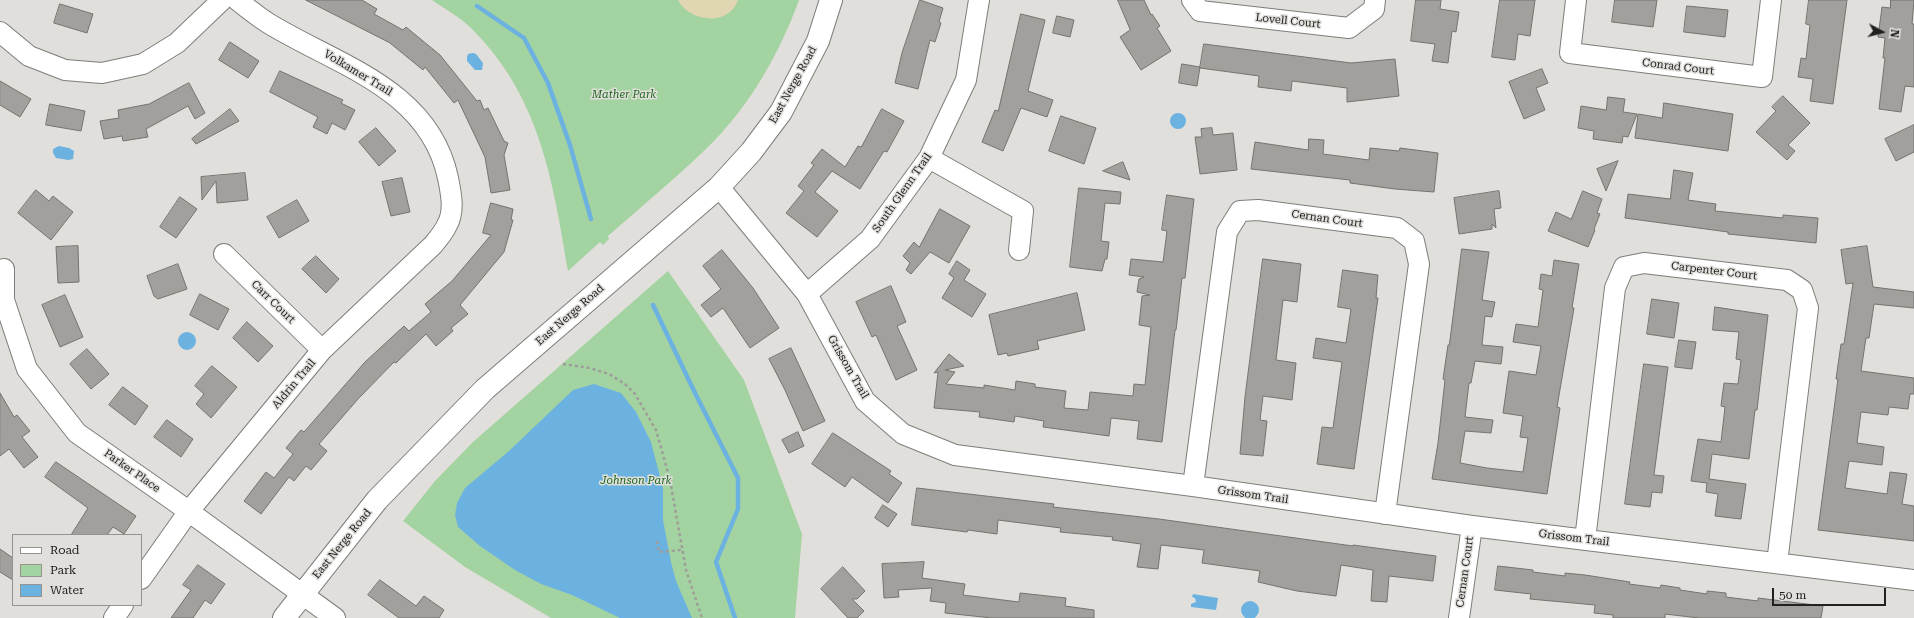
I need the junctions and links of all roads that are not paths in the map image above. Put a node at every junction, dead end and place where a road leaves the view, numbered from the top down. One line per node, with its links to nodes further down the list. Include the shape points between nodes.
1 (222, 0): 9 (street, via 177,43 143,64 102,74 64,70 30,56)
2 (236, 0): 12 (street, Volkamer Trail, via 268,23 390,90 424,125 445,163)
3 (831, 0): 11 (main road, East Nerge Road, via 818,41 781,112 752,152)
4 (979, 0): 10 (street, South Glenn Trail, via 966,80)
5 (1192, 0): 6 (street, Lovell Court, via 1200,11 1349,28 1374,9)
6 (1375, 0)
7 (1576, 0): 8 (street, Conrad Court, via 1570,54 1762,77)
8 (1771, 0)
9 (0, 32)
10 (929, 158): 13 (street, via 1023,211); 16 (street, South Glenn Trail, via 870,239)
11 (719, 187): 16 (street, Grissom Trail); 26 (main road, East Nerge Road, via 485,389 377,500)
12 (452, 199): 17 (street, Aldrin Trail, via 448,225 433,245)
13 (1018, 250)
14 (224, 254): 17 (street, Carr Court)
15 (4, 269): 19 (street, Parker Place, via 4,300 27,369 77,433)
16 (807, 294): 18 (street, Grissom Trail, via 865,401 903,434 955,455)
17 (322, 350): 19 (street, Aldrin Trail)
18 (1193, 486): 20 (street, Grissom Trail); 20 (street, Cernan Court, via 1227,232 1240,212 1258,210 1397,228 1414,241 1419,264)
19 (189, 511): 24 (street, Aldrin Trail); 26 (street, Parker Place)
20 (1385, 514): 21 (street, Grissom Trail)
21 (1472, 526): 22 (street, Grissom Trail); 31 (street, Cernan Court)
22 (1585, 540): 23 (street, Grissom Trail); 23 (street, Carpenter Court, via 1616,288 1624,267 1644,263 1787,280 1802,290 1808,308)
23 (1777, 563): 25 (street, Grissom Trail)
24 (142, 578)
25 (1914, 580)
26 (302, 593): 29 (main road, East Nerge Road); 30 (street, Parker Place)
27 (122, 606): 28 (street)
28 (114, 618)
29 (284, 618)
30 (335, 618)
31 (1459, 618)

